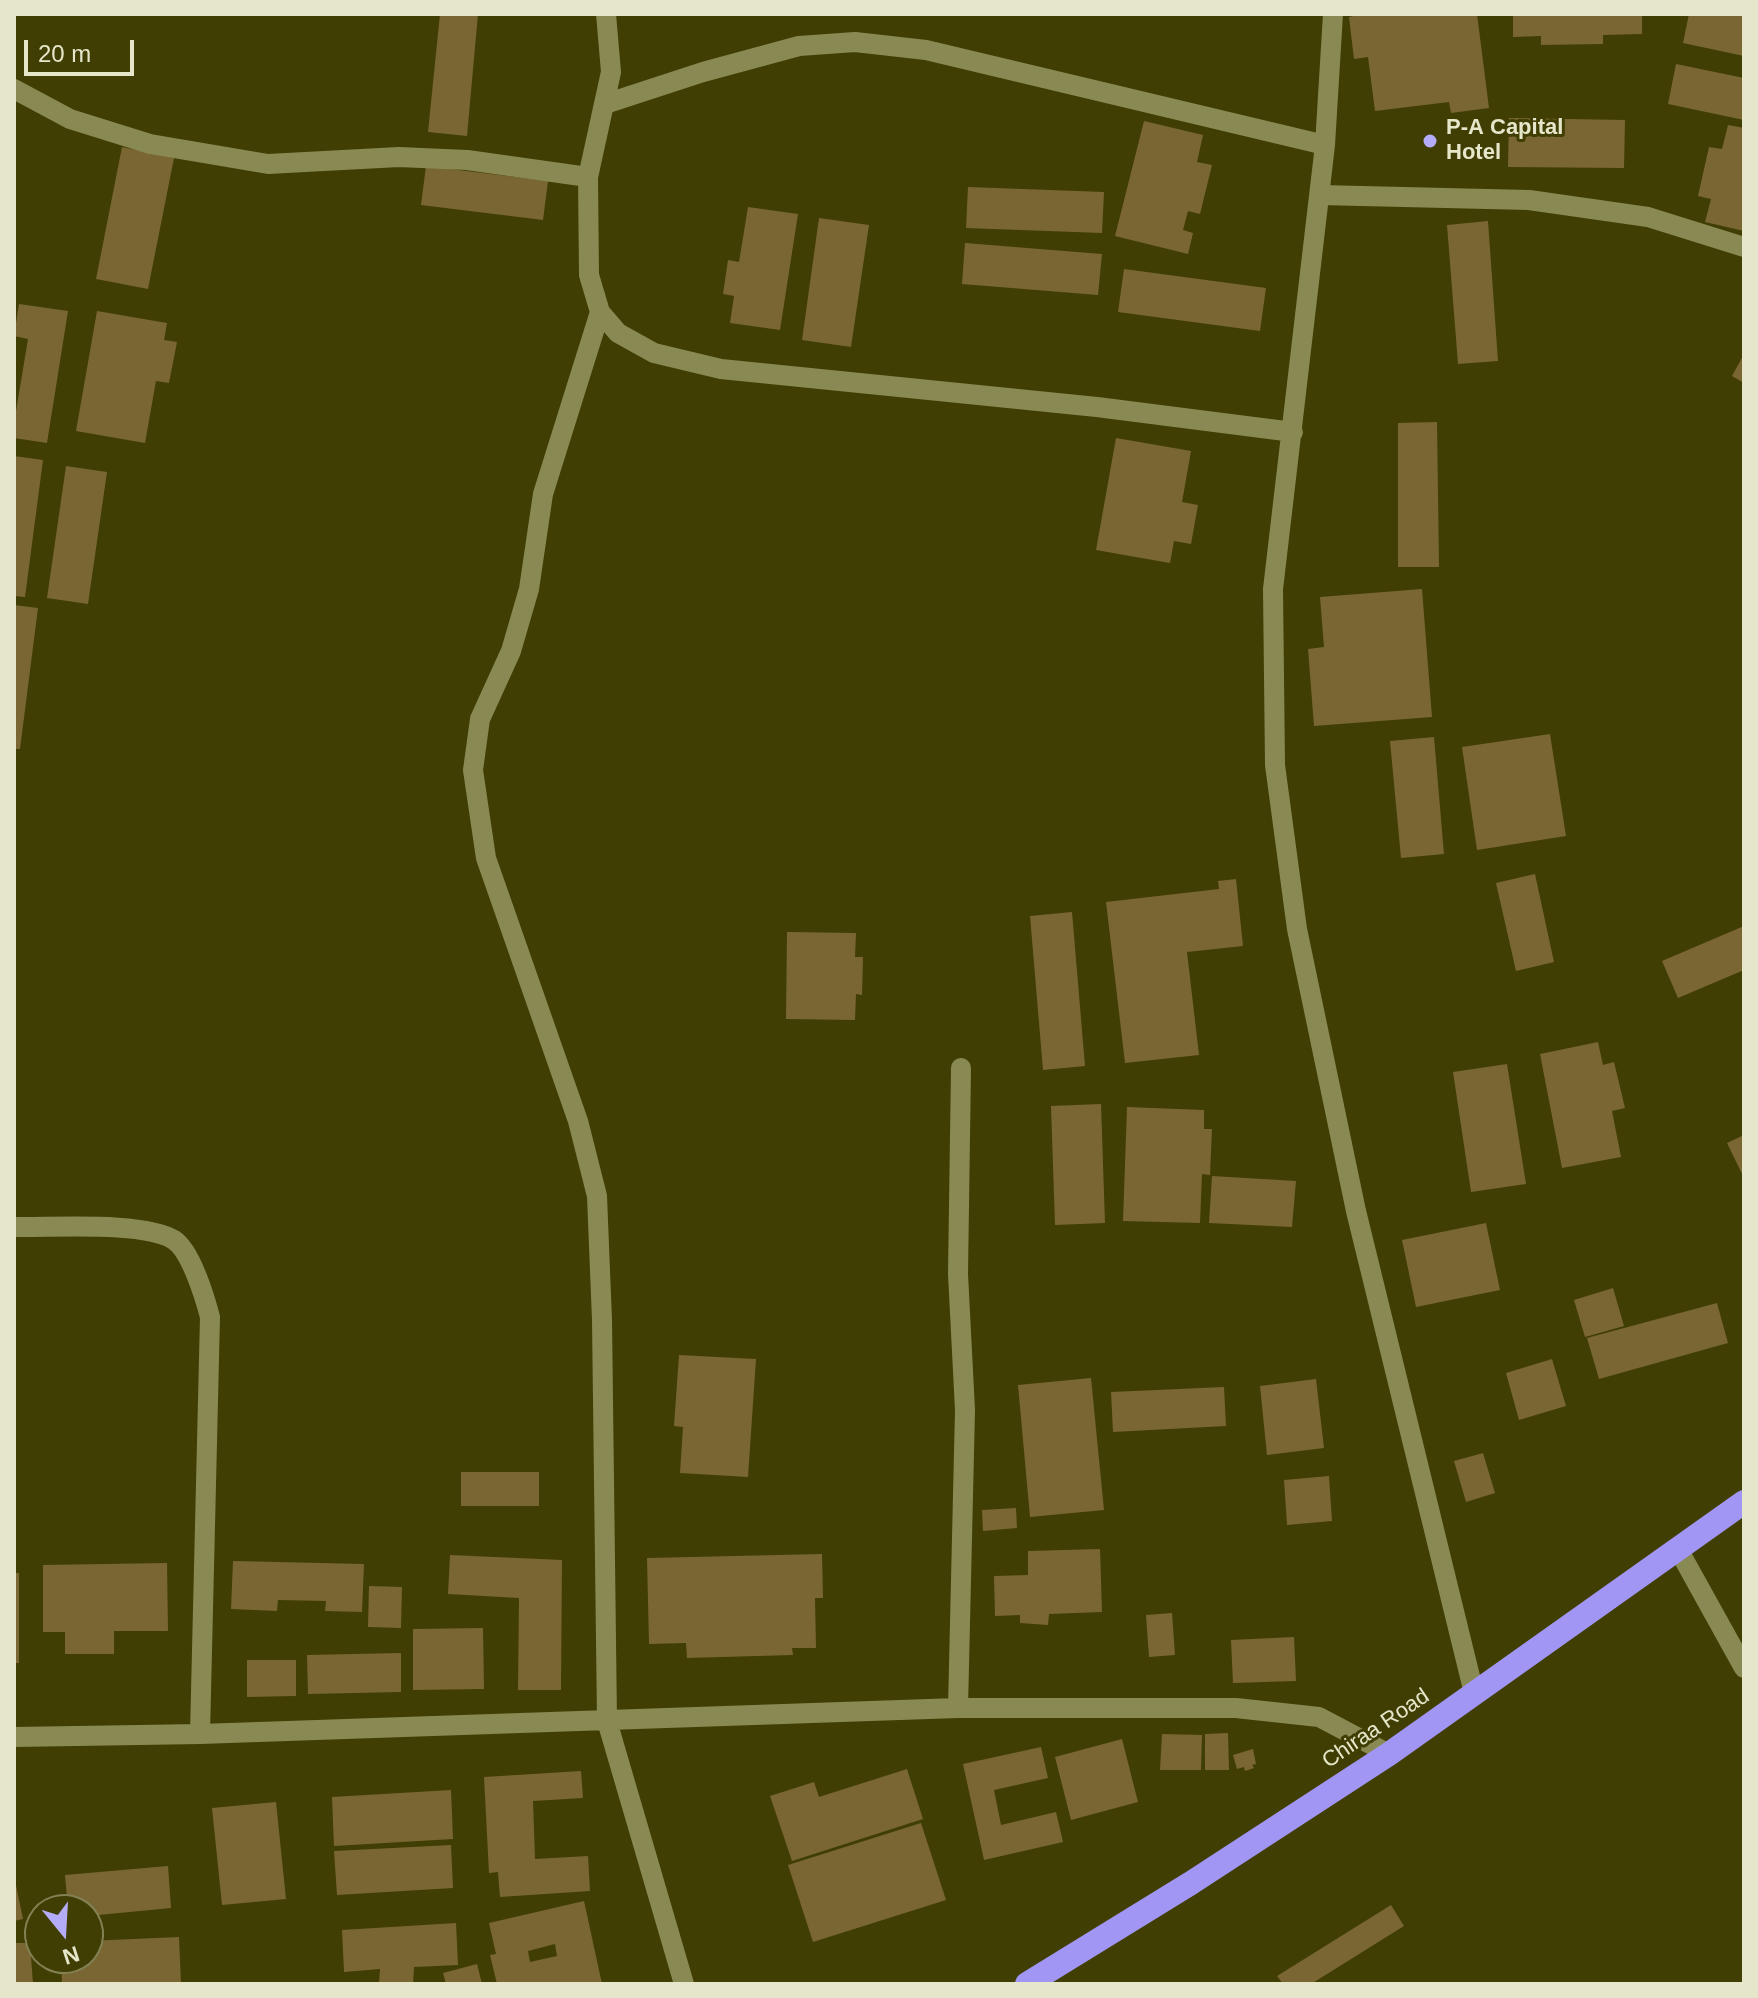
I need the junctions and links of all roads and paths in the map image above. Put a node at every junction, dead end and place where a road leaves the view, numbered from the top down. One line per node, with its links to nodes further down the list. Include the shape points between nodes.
1 (606, 14): 4 (street, via 611,72)
2 (1333, 14): 5 (street)
3 (14, 89): 6 (street, via 70,119 150,144 268,164 399,157 467,160)
4 (605, 104): 5 (street, via 799,46 855,42 926,50); 6 (street)
5 (1325, 145): 7 (street)
6 (588, 177): 9 (street, via 589,275)
7 (1320, 195): 8 (street, via 1529,200 1648,217); 10 (street)
8 (1744, 247)
9 (600, 312): 10 (street, via 618,333 654,353 721,369); 18 (street, via 543,494 529,589 511,651 480,719 473,770 486,858 578,1121 597,1196)
10 (1293, 432): 16 (street, via 1273,589 1275,765 1297,929 1356,1211)
11 (961, 1068): 17 (street, via 958,1274 965,1410)
12 (14, 1227): 19 (street, via 144,1229 175,1241 201,1281 210,1317)
13 (1744, 1502): 14 (highway, Chiraa Road)
14 (1678, 1549): 15 (street); 16 (highway, Chiraa Road)
15 (1744, 1668)
16 (1474, 1693): 21 (highway, Chiraa Road)
17 (958, 1708): 18 (street); 21 (street, via 1236,1708 1319,1717)
18 (607, 1721): 19 (street); 22 (street)
19 (200, 1734): 20 (street)
20 (14, 1737)
21 (1389, 1754): 23 (highway, Chiraa Road)
22 (684, 1984)
23 (1027, 1984)

